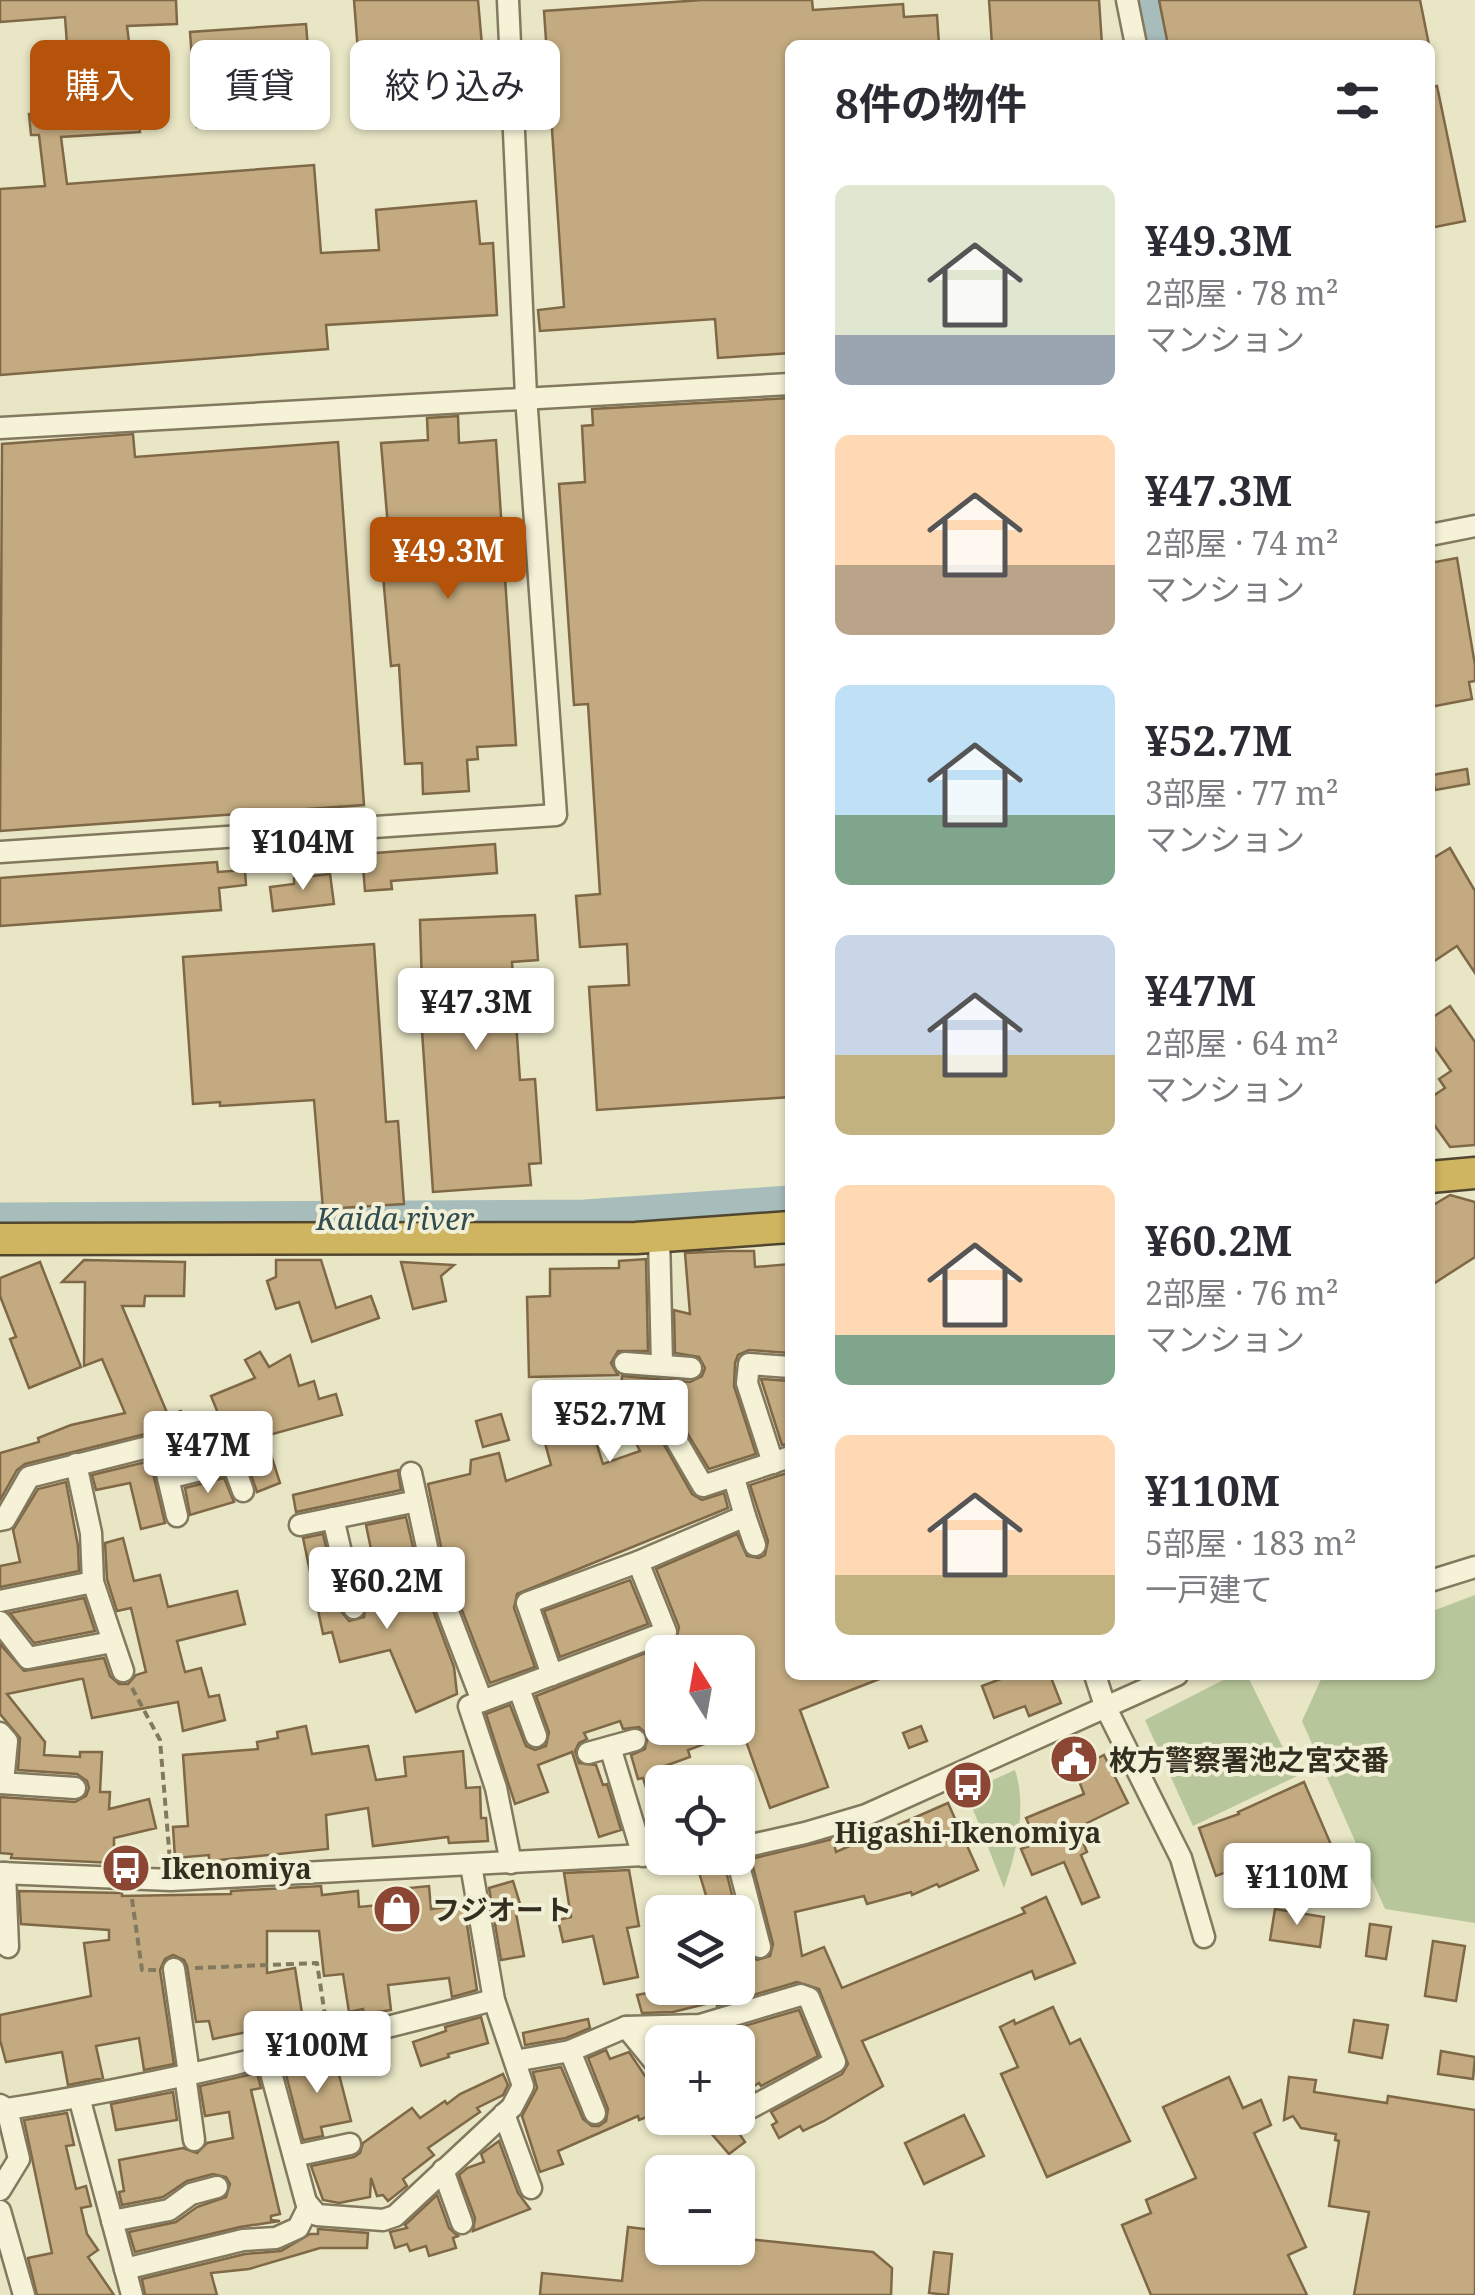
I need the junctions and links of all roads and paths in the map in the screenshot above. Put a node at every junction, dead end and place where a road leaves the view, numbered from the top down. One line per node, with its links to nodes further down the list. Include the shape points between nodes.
1 (508, 0): 5 (street)
2 (1127, 0): 3 (street)
3 (1135, 40)
4 (785, 384): 5 (street)
5 (526, 396): 6 (street); 9 (street, via 556,816)
6 (0, 428)
7 (1475, 526): 8 (street)
8 (1435, 534)
9 (0, 852)
10 (1475, 1173): 11 (highway)
11 (1435, 1177)
12 (785, 1227): 13 (highway)
13 (660, 1236): 14 (highway); 16 (street)
14 (0, 1239)
15 (625, 1363): 16 (street)
16 (662, 1365): 18 (street)
17 (785, 1367): 21 (street, via 749,1364 747,1383)
18 (691, 1368)
19 (664, 1419): 26 (street, via 703,1486)
20 (223, 1436): 22 (street)
21 (782, 1460): 26 (street)
22 (232, 1462): 25 (street); 27 (street)
23 (76, 1464): 25 (street, via 160,1444); 32 (street, via 29,1477); 39 (street, via 91,1532)
24 (411, 1473): 28 (street)
25 (168, 1478): 29 (street)
26 (734, 1478): 30 (street)
27 (243, 1492)
28 (417, 1501): 31 (street); 37 (street)
29 (177, 1516)
30 (745, 1516): 34 (street); 35 (street)
31 (333, 1518): 33 (street); 37 (street, via 352,1600)
32 (0, 1520)
33 (300, 1525)
34 (755, 1545)
35 (638, 1562): 44 (street, via 527,1603); 44 (street, via 666,1632)
36 (1475, 1567): 38 (street)
37 (432, 1570): 48 (street)
38 (1435, 1579)
39 (93, 1582): 40 (street); 42 (street)
40 (0, 1601)
41 (0, 1622): 42 (street, via 28,1658)
42 (112, 1642): 43 (street)
43 (123, 1671): 65 (path, via 160,1740)
44 (552, 1676): 47 (street)
45 (1097, 1680): 49 (street)
46 (1165, 1680): 49 (street)
47 (520, 1689): 48 (street); 51 (street)
48 (482, 1701): 60 (street, via 468,1706 496,1788)
49 (1106, 1706): 58 (street, via 866,1815); 66 (street, via 1181,1858)
50 (0, 1733): 55 (street, via 7,1741)
51 (536, 1736)
52 (634, 1740): 53 (street)
53 (610, 1747): 54 (street); 57 (street)
54 (588, 1753)
55 (2, 1783): 56 (street)
56 (74, 1788)
57 (645, 1835)
58 (755, 1844)
59 (645, 1856): 60 (street)
60 (511, 1864): 61 (street)
61 (470, 1865): 65 (street); 70 (street)
62 (2, 1873): 64 (street); 67 (street)
63 (741, 1875): 68 (street)
64 (130, 1879): 65 (street); 69 (path, via 142,1970)
65 (171, 1880)
66 (1204, 1937)
67 (8, 1947)
68 (760, 1947)
69 (174, 1969): 74 (path, via 317,1964); 79 (street)
70 (494, 2000): 74 (street); 78 (street)
71 (726, 2025): 81 (street, via 801,1995 809,1998 835,2062)
72 (626, 2026): 73 (street); 75 (street); 76 (street)
73 (645, 2028)
74 (329, 2042): 77 (street)
75 (645, 2050)
76 (570, 2051): 78 (street); 83 (street)
77 (267, 2058): 79 (street); 87 (street)
78 (515, 2061): 84 (street, via 523,2086)
79 (187, 2075): 80 (street); 85 (street)
80 (78, 2098): 82 (street); 94 (street)
81 (755, 2105)
82 (4, 2107): 91 (street, via 19,2159)
83 (595, 2113)
84 (504, 2114): 88 (street); 90 (street)
85 (194, 2140)
86 (350, 2144): 87 (street)
87 (294, 2156): 92 (street)
88 (444, 2170): 92 (street, via 383,2220 317,2215); 95 (street)
89 (217, 2187): 94 (street, via 168,2210)
90 (531, 2188)
91 (0, 2190)
92 (309, 2206): 96 (street, via 298,2228 276,2238)
93 (0, 2212): 97 (street)
94 (112, 2220): 96 (street)
95 (462, 2223)
96 (125, 2269): 98 (street)
97 (24, 2295)
98 (132, 2295)

